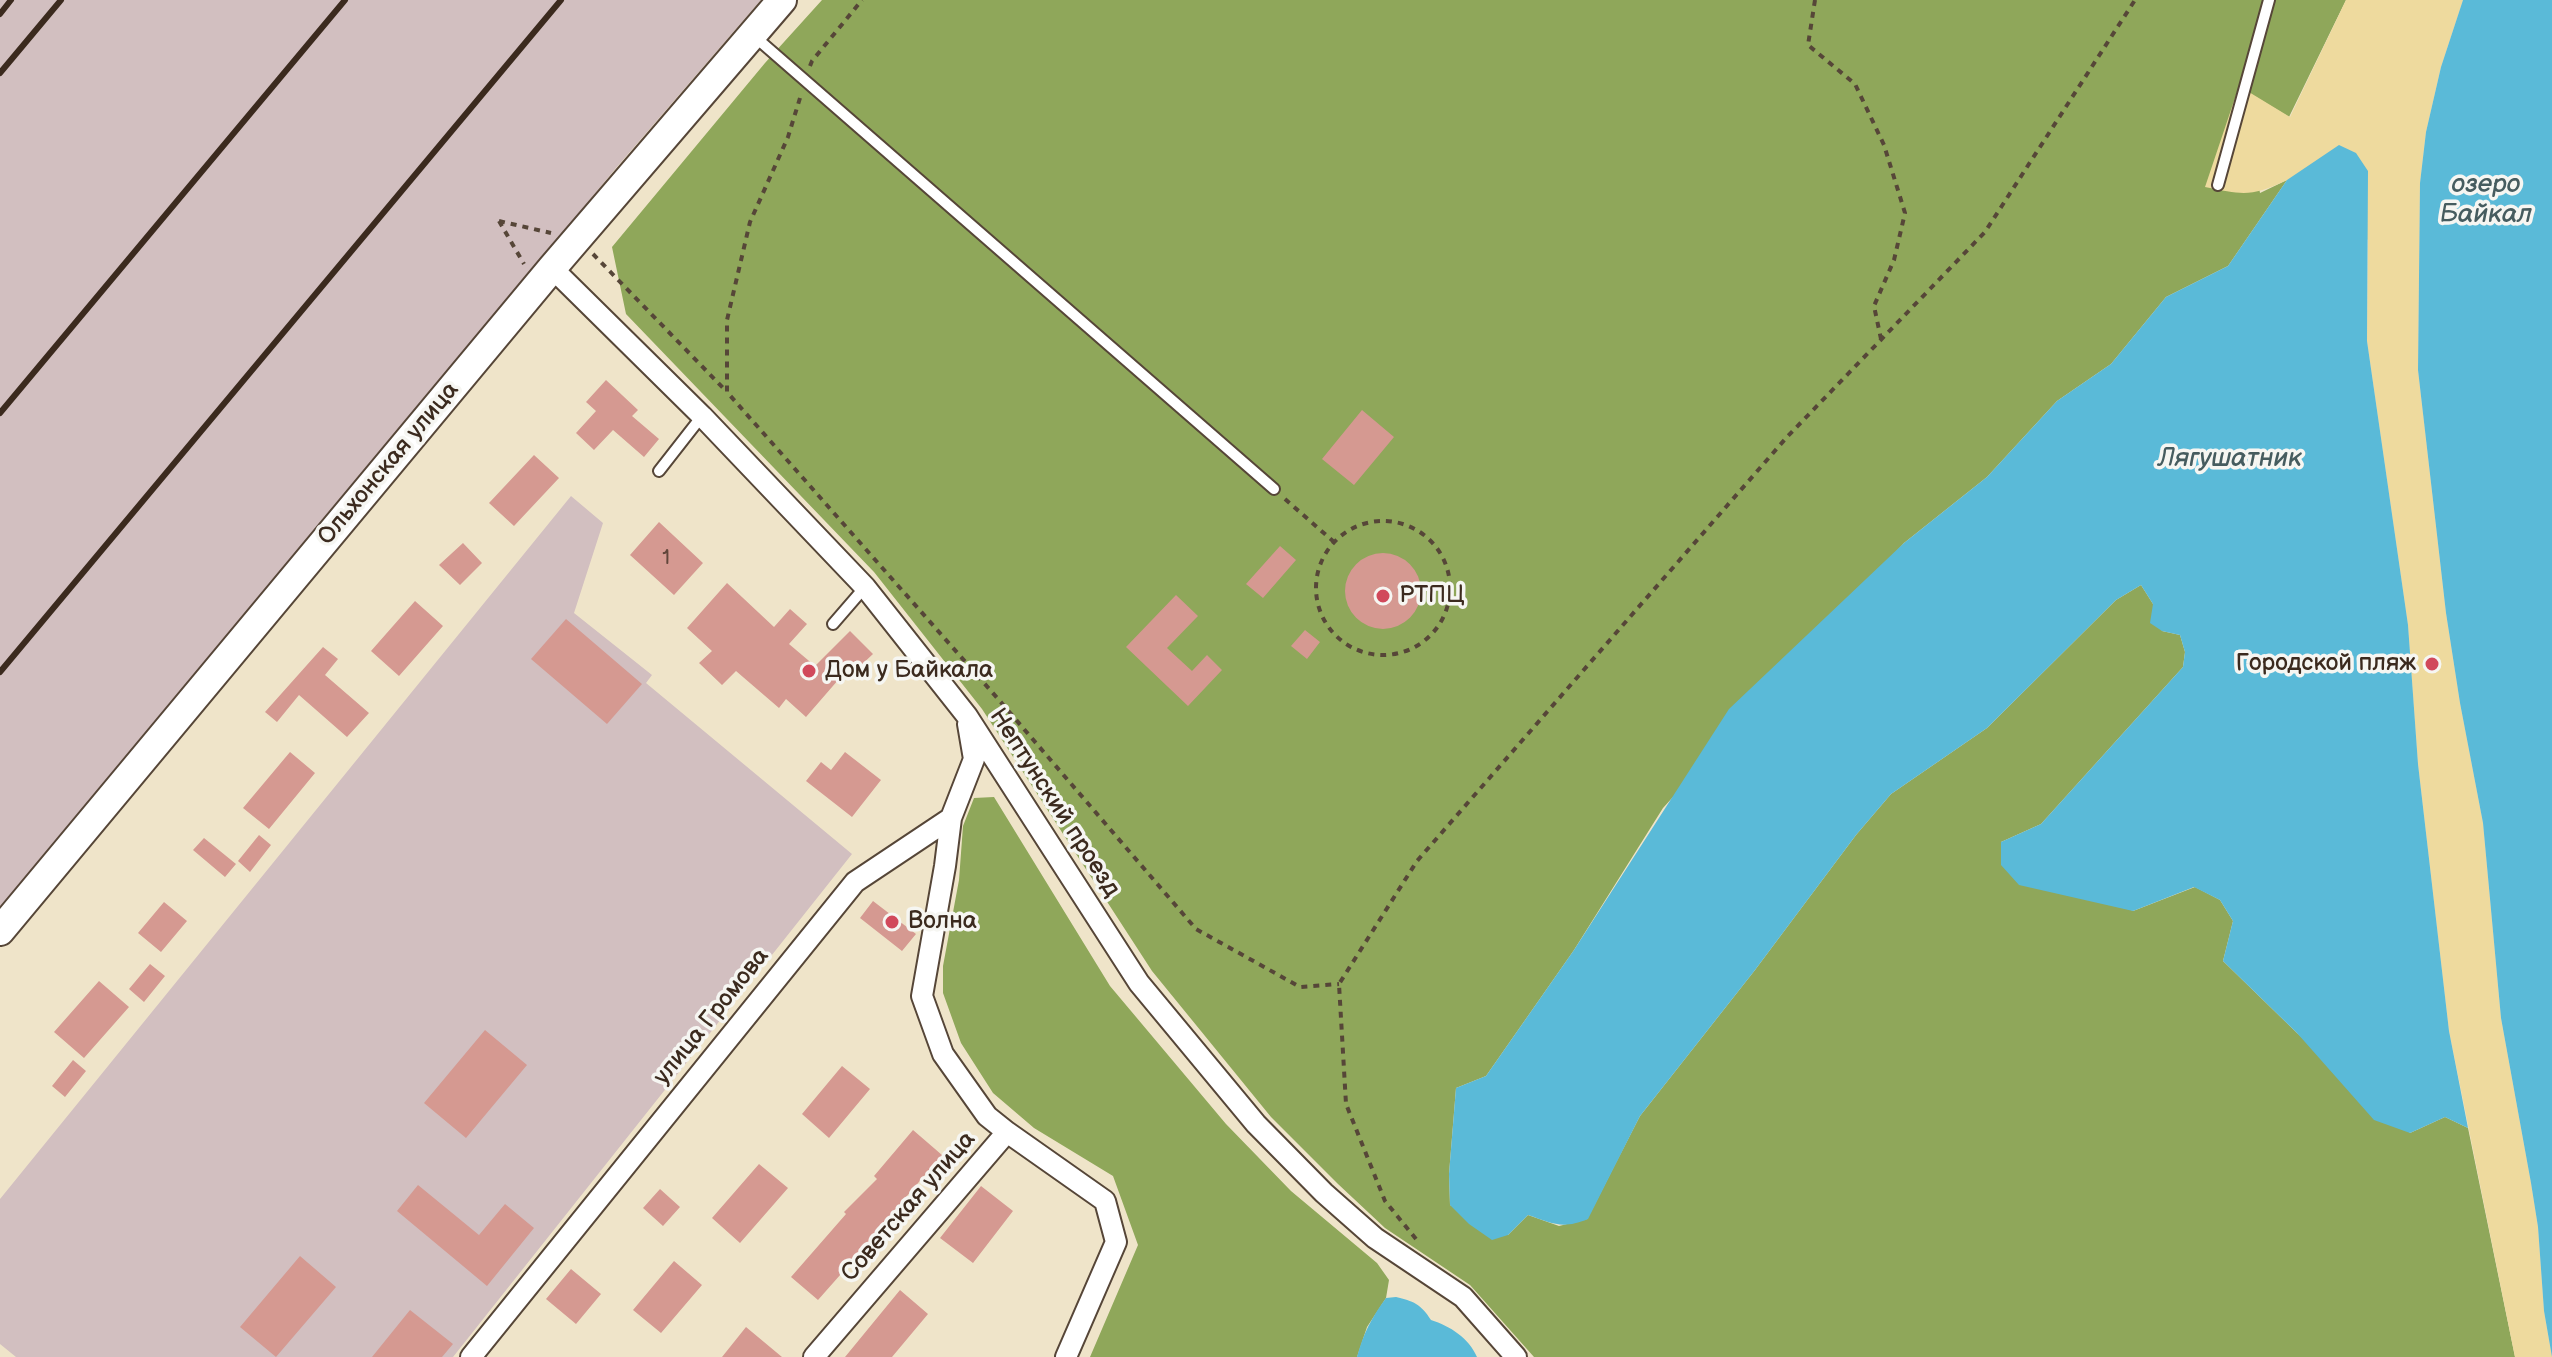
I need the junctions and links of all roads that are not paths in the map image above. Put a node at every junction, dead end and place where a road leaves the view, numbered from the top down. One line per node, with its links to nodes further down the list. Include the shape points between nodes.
1 (782, 0): 3 (street, Ольхонская улица)
2 (2269, 0): 4 (lane)
3 (753, 35): 5 (street, Ольхонская улица); 8 (lane)
4 (2218, 185)
5 (545, 277): 6 (street, Нептунский проезд); 13 (street, Ольхонская улица)
6 (702, 416): 7 (lane); 9 (street, Нептунский проезд)
7 (659, 471)
8 (1274, 489)
9 (865, 587): 10 (lane); 11 (street, Нептунский проезд)
10 (833, 624)
11 (967, 716): 12 (street, via 974,759); 18 (street, Нептунский проезд, via 1139,983 1256,1124 1375,1238 1463,1297)
12 (951, 818): 14 (street, Советская улица, via 922,996 943,1054 987,1116); 15 (street, улица Громова, via 855,882)
13 (0, 931)
14 (1007, 1132): 16 (street, Советская улица); 17 (street, via 1105,1201 1116,1242)
15 (471, 1357)
16 (814, 1357)
17 (1066, 1357)
18 (1516, 1357)

